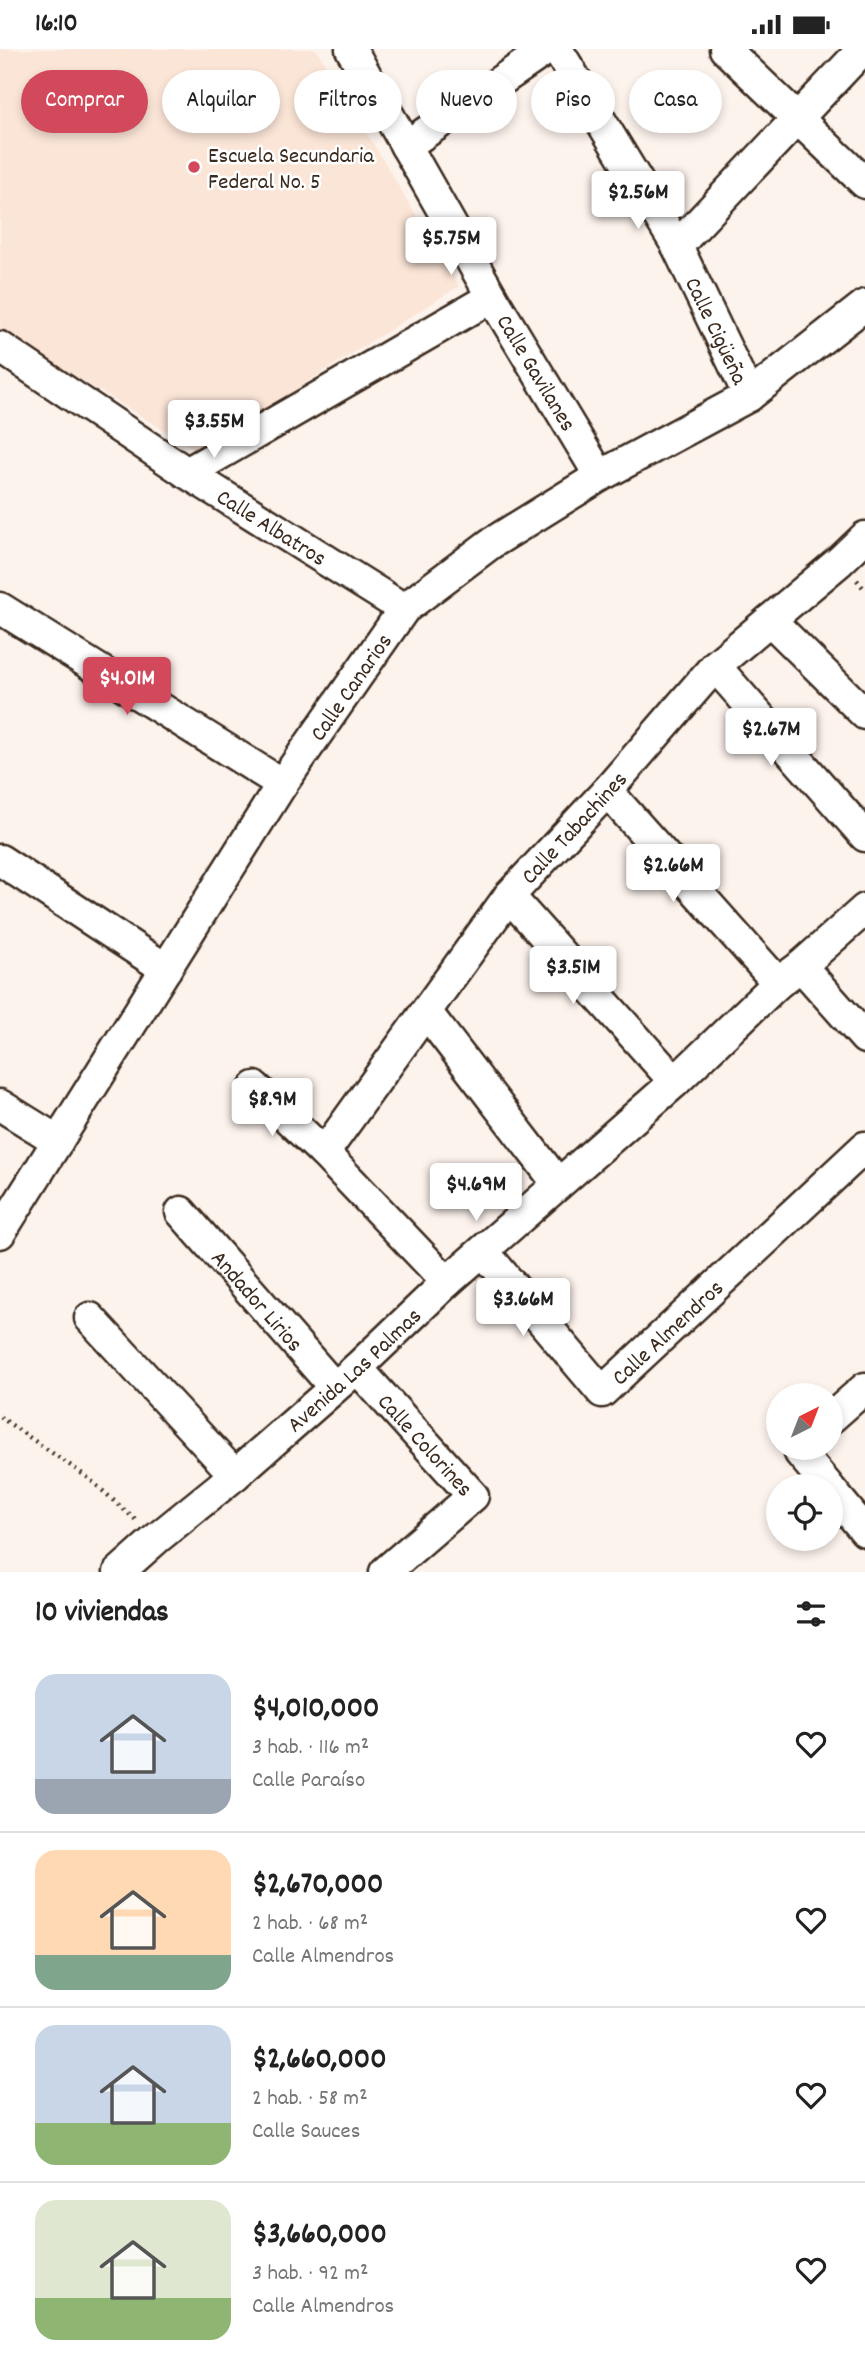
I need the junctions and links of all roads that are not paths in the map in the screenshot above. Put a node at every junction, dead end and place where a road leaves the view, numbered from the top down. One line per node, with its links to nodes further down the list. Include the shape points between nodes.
1 (351, 49): 7 (street, Calle Gavilanes)
2 (547, 49): 7 (street)
3 (557, 49): 9 (street, Calle Cigüeña)
4 (725, 49): 6 (street)
5 (863, 49): 6 (street)
6 (797, 118): 8 (street); 9 (street)
7 (406, 146): 10 (street, Calle Gavilanes)
8 (865, 183)
9 (677, 246): 13 (street, Calle Cigüeña)
10 (492, 297): 14 (street); 15 (street, Calle Gavilanes)
11 (865, 305): 13 (street, Calle Canarios)
12 (0, 347): 14 (street, Calle Albatros)
13 (749, 396): 15 (street, Calle Canarios)
14 (187, 473): 18 (street, Calle Albatros)
15 (600, 476): 18 (street, Calle Canarios, via 490,544)
16 (865, 537): 19 (street, Calle Tabachines)
17 (0, 608): 22 (street)
18 (404, 609): 22 (street, Calle Canarios)
19 (770, 620): 20 (street, Calle Tabachines); 21 (street)
20 (715, 666): 23 (street, Calle Tabachines); 24 (street)
21 (865, 714)
22 (282, 784): 28 (street, Calle Canarios)
23 (607, 791): 26 (street, Calle Tabachines); 29 (street)
24 (865, 836)
25 (0, 860): 28 (street)
26 (509, 897): 30 (street, Calle Tabachines); 32 (street)
27 (865, 909): 29 (street, Avenida Las Palmas)
28 (166, 969): 35 (street, Calle Canarios)
29 (790, 974): 31 (street); 32 (street, Avenida Las Palmas)
30 (426, 1013): 37 (street, Calle Tabachines); 38 (street)
31 (865, 1038)
32 (675, 1082): 38 (street, Avenida Las Palmas)
33 (255, 1087): 37 (street)
34 (0, 1105): 35 (street)
35 (58, 1141): 40 (street, Calle Canarios)
36 (865, 1147): 41 (street, Calle Almendros, via 602,1392)
37 (324, 1153): 42 (street)
38 (558, 1184): 41 (street, Avenida Las Palmas)
39 (181, 1212): 45 (street, Andador Lirios)
40 (0, 1233)
41 (483, 1251): 42 (street, Avenida Las Palmas)
42 (447, 1282): 44 (street, Avenida Las Palmas)
43 (90, 1318): 48 (street)
44 (357, 1368): 45 (street, Avenida Las Palmas); 52 (street, Calle Colorines, via 473,1496)
45 (334, 1387): 48 (street, Avenida Las Palmas)
46 (865, 1388): 47 (street)
47 (844, 1407)
48 (235, 1475): 51 (street, Avenida Las Palmas)
49 (843, 1504): 50 (street)
50 (865, 1531)
51 (118, 1572)
52 (384, 1572)

